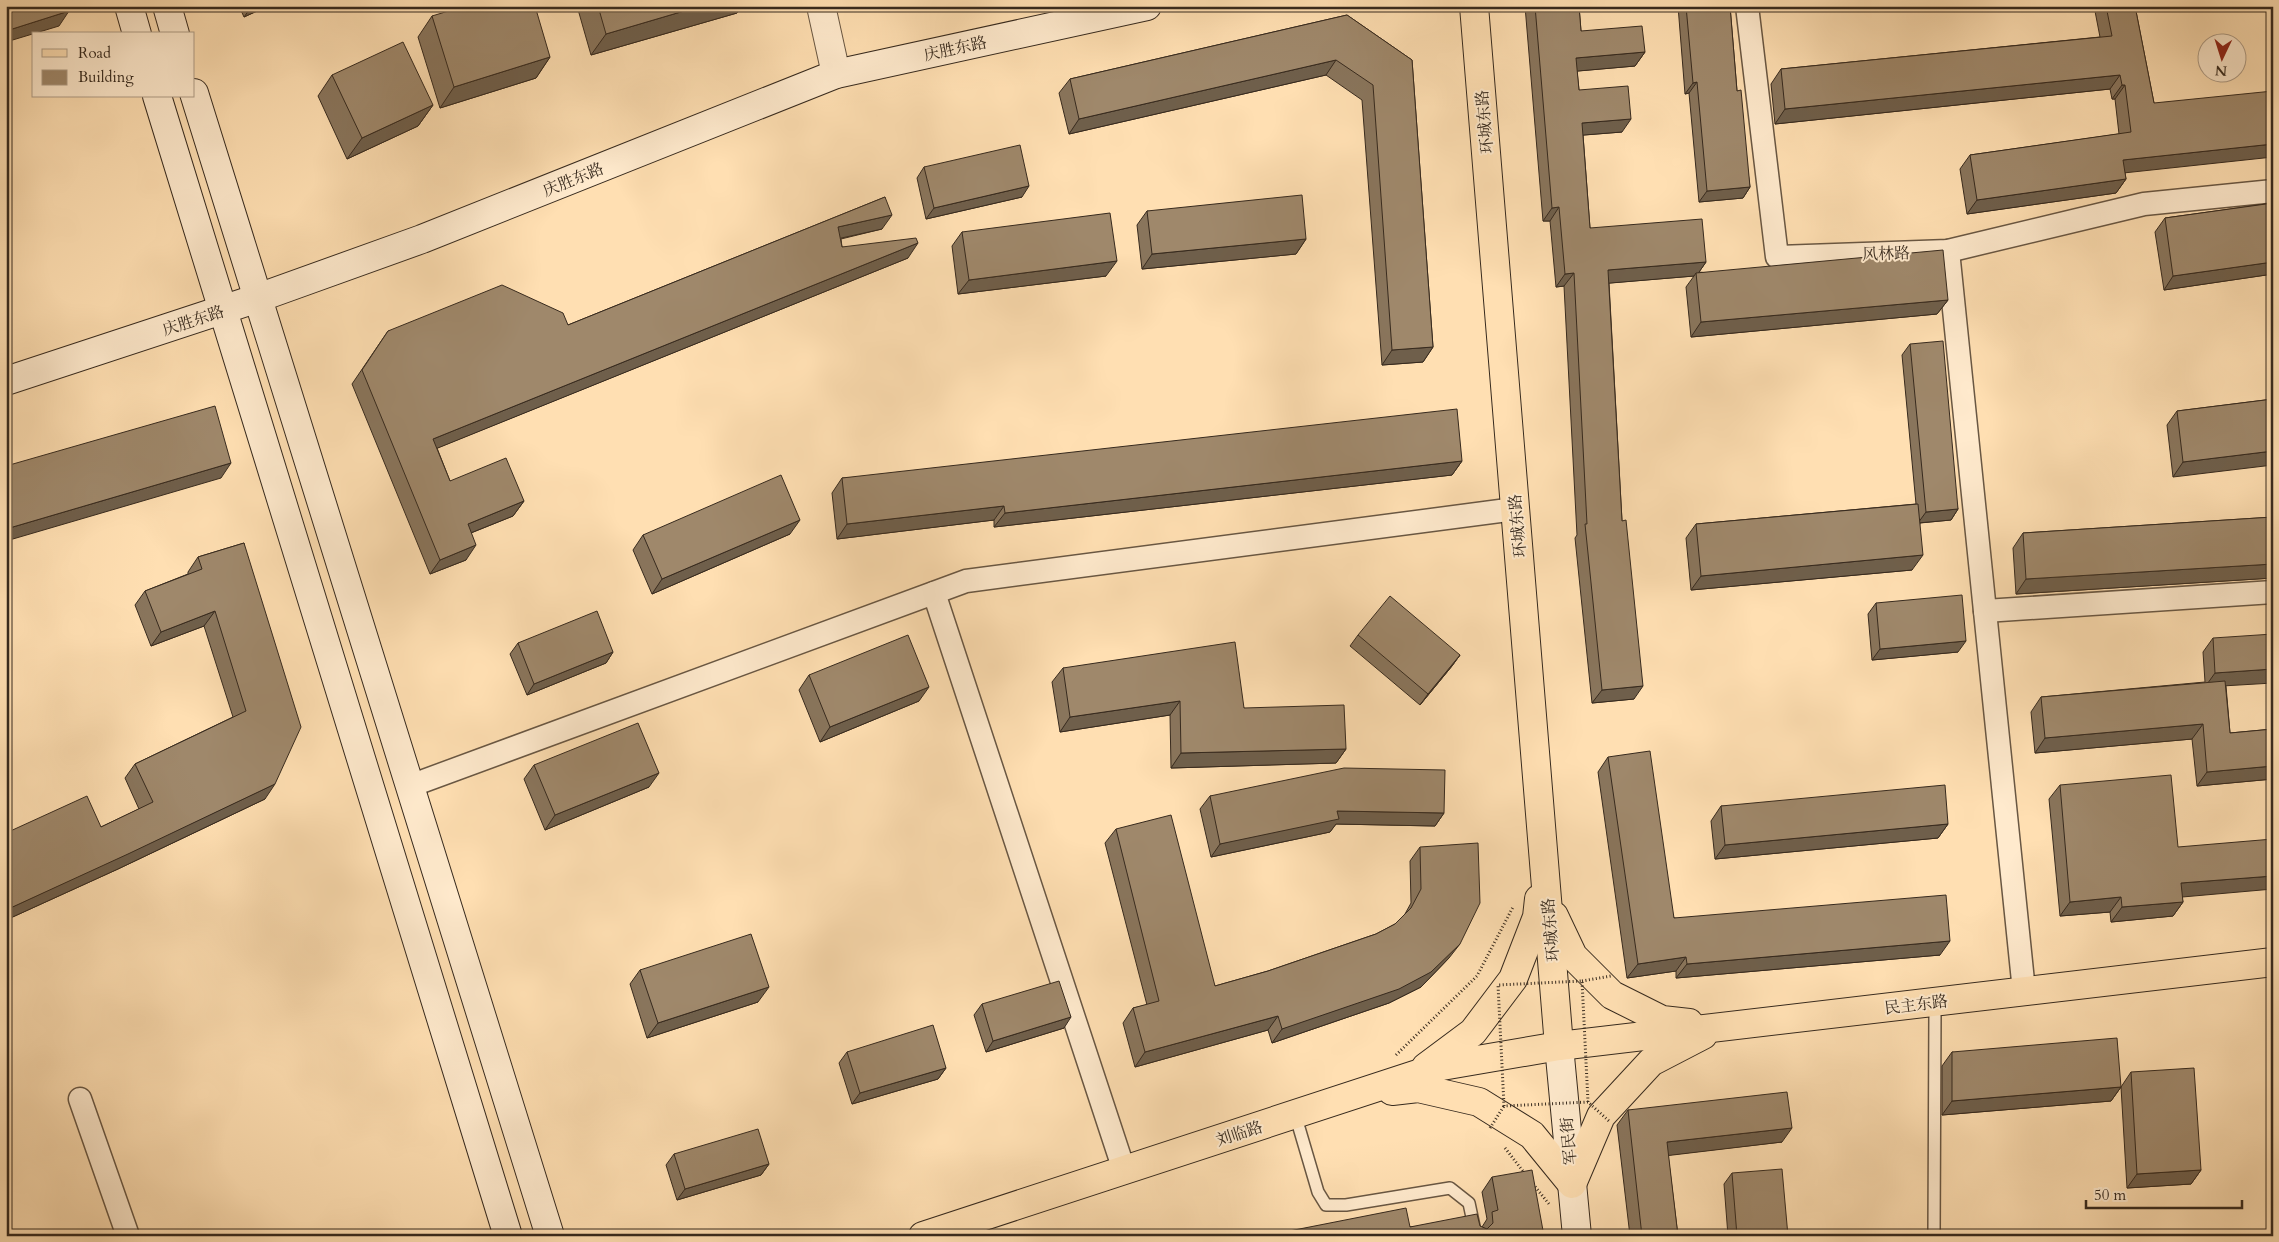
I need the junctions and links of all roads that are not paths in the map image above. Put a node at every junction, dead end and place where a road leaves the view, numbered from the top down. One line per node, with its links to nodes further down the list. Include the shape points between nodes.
1 (129, 6): 7 (main road)
2 (166, 6): 8 (main road)
3 (821, 6): 9 (main road)
4 (1147, 6): 9 (main road, 庆胜东路)
5 (1474, 6): 17 (main road, 环城东路)
6 (1747, 6): 13 (street, 风林路, via 1777,257)
7 (136, 32)
8 (174, 32)
9 (836, 74): 14 (main road, 庆胜东路, via 422,239)
10 (195, 96): 14 (main road)
11 (158, 98): 15 (main road)
12 (2273, 191): 13 (street, 风林路, via 2144,204)
13 (1948, 251): 20 (street)
14 (258, 298): 15 (main road, 庆胜东路); 21 (main road)
15 (224, 310): 16 (main road, 庆胜东路); 34 (main road)
16 (6, 381)
17 (1515, 510): 19 (street, via 966,581); 22 (main road, 环城东路)
18 (2273, 592): 20 (street)
19 (934, 593): 21 (street); 31 (street)
20 (1985, 611): 24 (street)
21 (410, 786): 35 (main road)
22 (1543, 850): 26 (main road, via 1549,906 1573,956 1612,995 1662,1020); 27 (main road, 环城东路); 28 (main road, via 1537,916 1513,979 1473,1032 1419,1071)
23 (2273, 962): 24 (main road, 民主东路)
24 (2024, 991): 26 (main road, 民主东路)
25 (1935, 1010): 39 (lane)
26 (1717, 1027): 27 (main road, 民主东路); 32 (main road, via 1651,1062 1601,1116)
27 (1559, 1046): 28 (main road, 刘临路, via 1442,1066); 32 (main road, 军民街)
28 (1356, 1094): 30 (main road, 刘临路); 32 (main road, via 1418,1088 1479,1102 1532,1135)
29 (80, 1099): 33 (street)
30 (1295, 1114): 31 (main road, 刘临路); 37 (lane, via 1318,1192 1326,1205 1346,1205 1450,1188 1469,1203)
31 (1124, 1170): 36 (main road, 刘临路)
32 (1572, 1184): 38 (main road, 军民街)
33 (128, 1236)
34 (508, 1236)
35 (550, 1236)
36 (923, 1236)
37 (1476, 1236)
38 (1577, 1236)
39 (1934, 1236)

